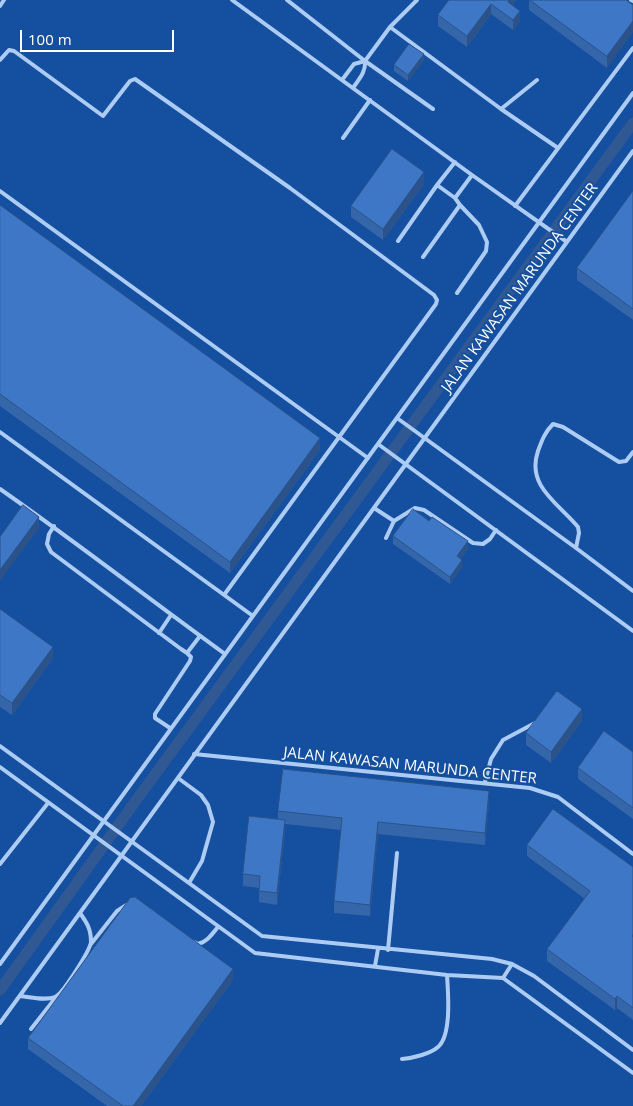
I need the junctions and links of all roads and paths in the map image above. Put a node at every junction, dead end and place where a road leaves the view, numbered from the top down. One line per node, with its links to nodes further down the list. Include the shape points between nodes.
1 (4, 0): 5 (lane)
2 (232, 0): 10 (lane, JALAN KAWASAN MARUNDA CENTER)
3 (287, 0): 9 (lane)
4 (417, 0): 6 (lane)
5 (0, 6)
6 (390, 27): 9 (lane); 16 (lane)
7 (633, 48): 18 (lane)
8 (0, 60): 35 (lane, via 9,50 14,50 103,116 134,80 290,188 434,295 436,304)
9 (365, 61): 10 (lane, via 354,64); 12 (lane, via 364,72); 15 (lane)
10 (342, 80): 12 (lane, JALAN KAWASAN MARUNDA CENTER)
11 (537, 80): 16 (lane)
12 (353, 88): 14 (lane, JALAN KAWASAN MARUNDA CENTER)
13 (633, 94): 27 (lane, JALAN KAWASAN MARUNDA CENTER)
14 (370, 100): 17 (lane); 20 (lane, JALAN KAWASAN MARUNDA CENTER)
15 (433, 109)
16 (501, 109): 18 (lane)
17 (343, 138)
18 (558, 148): 26 (lane)
19 (633, 151): 29 (lane, JALAN KAWASAN MARUNDA CENTER)
20 (455, 162): 21 (lane, JALAN KAWASAN MARUNDA CENTER); 22 (lane)
21 (472, 175): 24 (lane); 26 (lane, JALAN KAWASAN MARUNDA CENTER)
22 (437, 185): 24 (lane); 28 (lane)
23 (0, 191): 35 (lane)
24 (455, 198): 25 (lane)
25 (460, 206): 30 (lane); 31 (lane, via 479,225 487,242 486,251)
26 (515, 206): 27 (lane, JALAN KAWASAN MARUNDA CENTER)
27 (541, 223): 29 (lane); 32 (lane, JALAN KAWASAN MARUNDA CENTER)
28 (398, 241)
29 (566, 241): 34 (lane, JALAN KAWASAN MARUNDA CENTER)
30 (423, 257)
31 (457, 293)
32 (399, 419): 34 (lane); 36 (lane, JALAN KAWASAN MARUNDA CENTER)
33 (0, 432): 48 (lane)
34 (423, 437): 39 (lane, JALAN KAWASAN MARUNDA CENTER); 46 (lane)
35 (339, 438): 38 (lane); 48 (lane)
36 (379, 445): 38 (lane, JALAN KAWASAN MARUNDA CENTER); 39 (lane)
37 (633, 452): 46 (lane, via 626,461 619,462 553,424 543,435 535,471 552,502 578,527)
38 (368, 458): 50 (lane, JALAN KAWASAN MARUNDA CENTER)
39 (404, 464): 41 (lane, JALAN KAWASAN MARUNDA CENTER); 44 (lane)
40 (0, 489): 43 (lane)
41 (374, 508): 42 (lane); 59 (lane, JALAN KAWASAN MARUNDA CENTER)
42 (394, 521): 44 (lane, via 416,508 424,510 473,543 484,544); 45 (lane)
43 (54, 526): 49 (lane); 52 (lane, via 47,544 51,552)
44 (496, 530): 51 (lane)
45 (386, 538)
46 (576, 548): 47 (lane)
47 (633, 591)
48 (224, 595): 50 (lane)
49 (171, 615): 52 (lane); 53 (lane)
50 (253, 616): 55 (lane, JALAN KAWASAN MARUNDA CENTER)
51 (633, 631)
52 (159, 633): 54 (lane)
53 (200, 636): 54 (lane); 55 (lane)
54 (187, 653): 57 (lane, via 190,661 155,714 155,718)
55 (225, 654): 57 (lane, JALAN KAWASAN MARUNDA CENTER)
56 (535, 723): 62 (lane, via 503,740 491,759)
57 (170, 728): 64 (lane, JALAN KAWASAN MARUNDA CENTER)
58 (0, 746): 64 (lane)
59 (194, 754): 61 (lane, JALAN KAWASAN MARUNDA CENTER); 62 (lane, JALAN KAWASAN MARUNDA CENTER)
60 (0, 767): 63 (lane)
61 (178, 778): 66 (lane, JALAN KAWASAN MARUNDA CENTER); 71 (lane, via 201,795 213,822 202,861)
62 (486, 782): 68 (lane, JALAN KAWASAN MARUNDA CENTER, via 530,788 558,797)
63 (48, 803): 65 (lane); 70 (lane)
64 (104, 821): 65 (lane, JALAN KAWASAN MARUNDA CENTER); 66 (lane)
65 (93, 836): 69 (lane); 79 (lane, JALAN KAWASAN MARUNDA CENTER)
66 (132, 842): 69 (lane, JALAN KAWASAN MARUNDA CENTER); 71 (lane)
67 (396, 853): 78 (lane)
68 (633, 854)
69 (122, 856): 73 (lane, JALAN KAWASAN MARUNDA CENTER); 74 (lane)
70 (0, 864)
71 (188, 883): 77 (lane, via 265,938)
72 (137, 905): 76 (lane, via 127,904 116,911)
73 (80, 913): 76 (lane, via 90,928); 84 (lane, JALAN KAWASAN MARUNDA CENTER)
74 (218, 927): 75 (lane, via 202,943); 81 (lane, via 259,954)
75 (191, 940)
76 (91, 944): 85 (lane)
77 (378, 949): 78 (lane); 81 (lane)
78 (388, 950): 80 (lane, via 492,959)
79 (0, 964)
80 (512, 964): 83 (lane); 88 (lane, via 534,976)
81 (375, 966): 82 (lane)
82 (447, 975): 83 (lane); 89 (lane, via 448,1019 444,1037 439,1046 416,1057)
83 (503, 978): 90 (lane)
84 (20, 996): 85 (lane, via 46,999); 86 (lane, JALAN KAWASAN MARUNDA CENTER)
85 (57, 996): 87 (lane)
86 (0, 1024)
87 (31, 1029)
88 (633, 1050)
89 (402, 1059)
90 (633, 1073)

